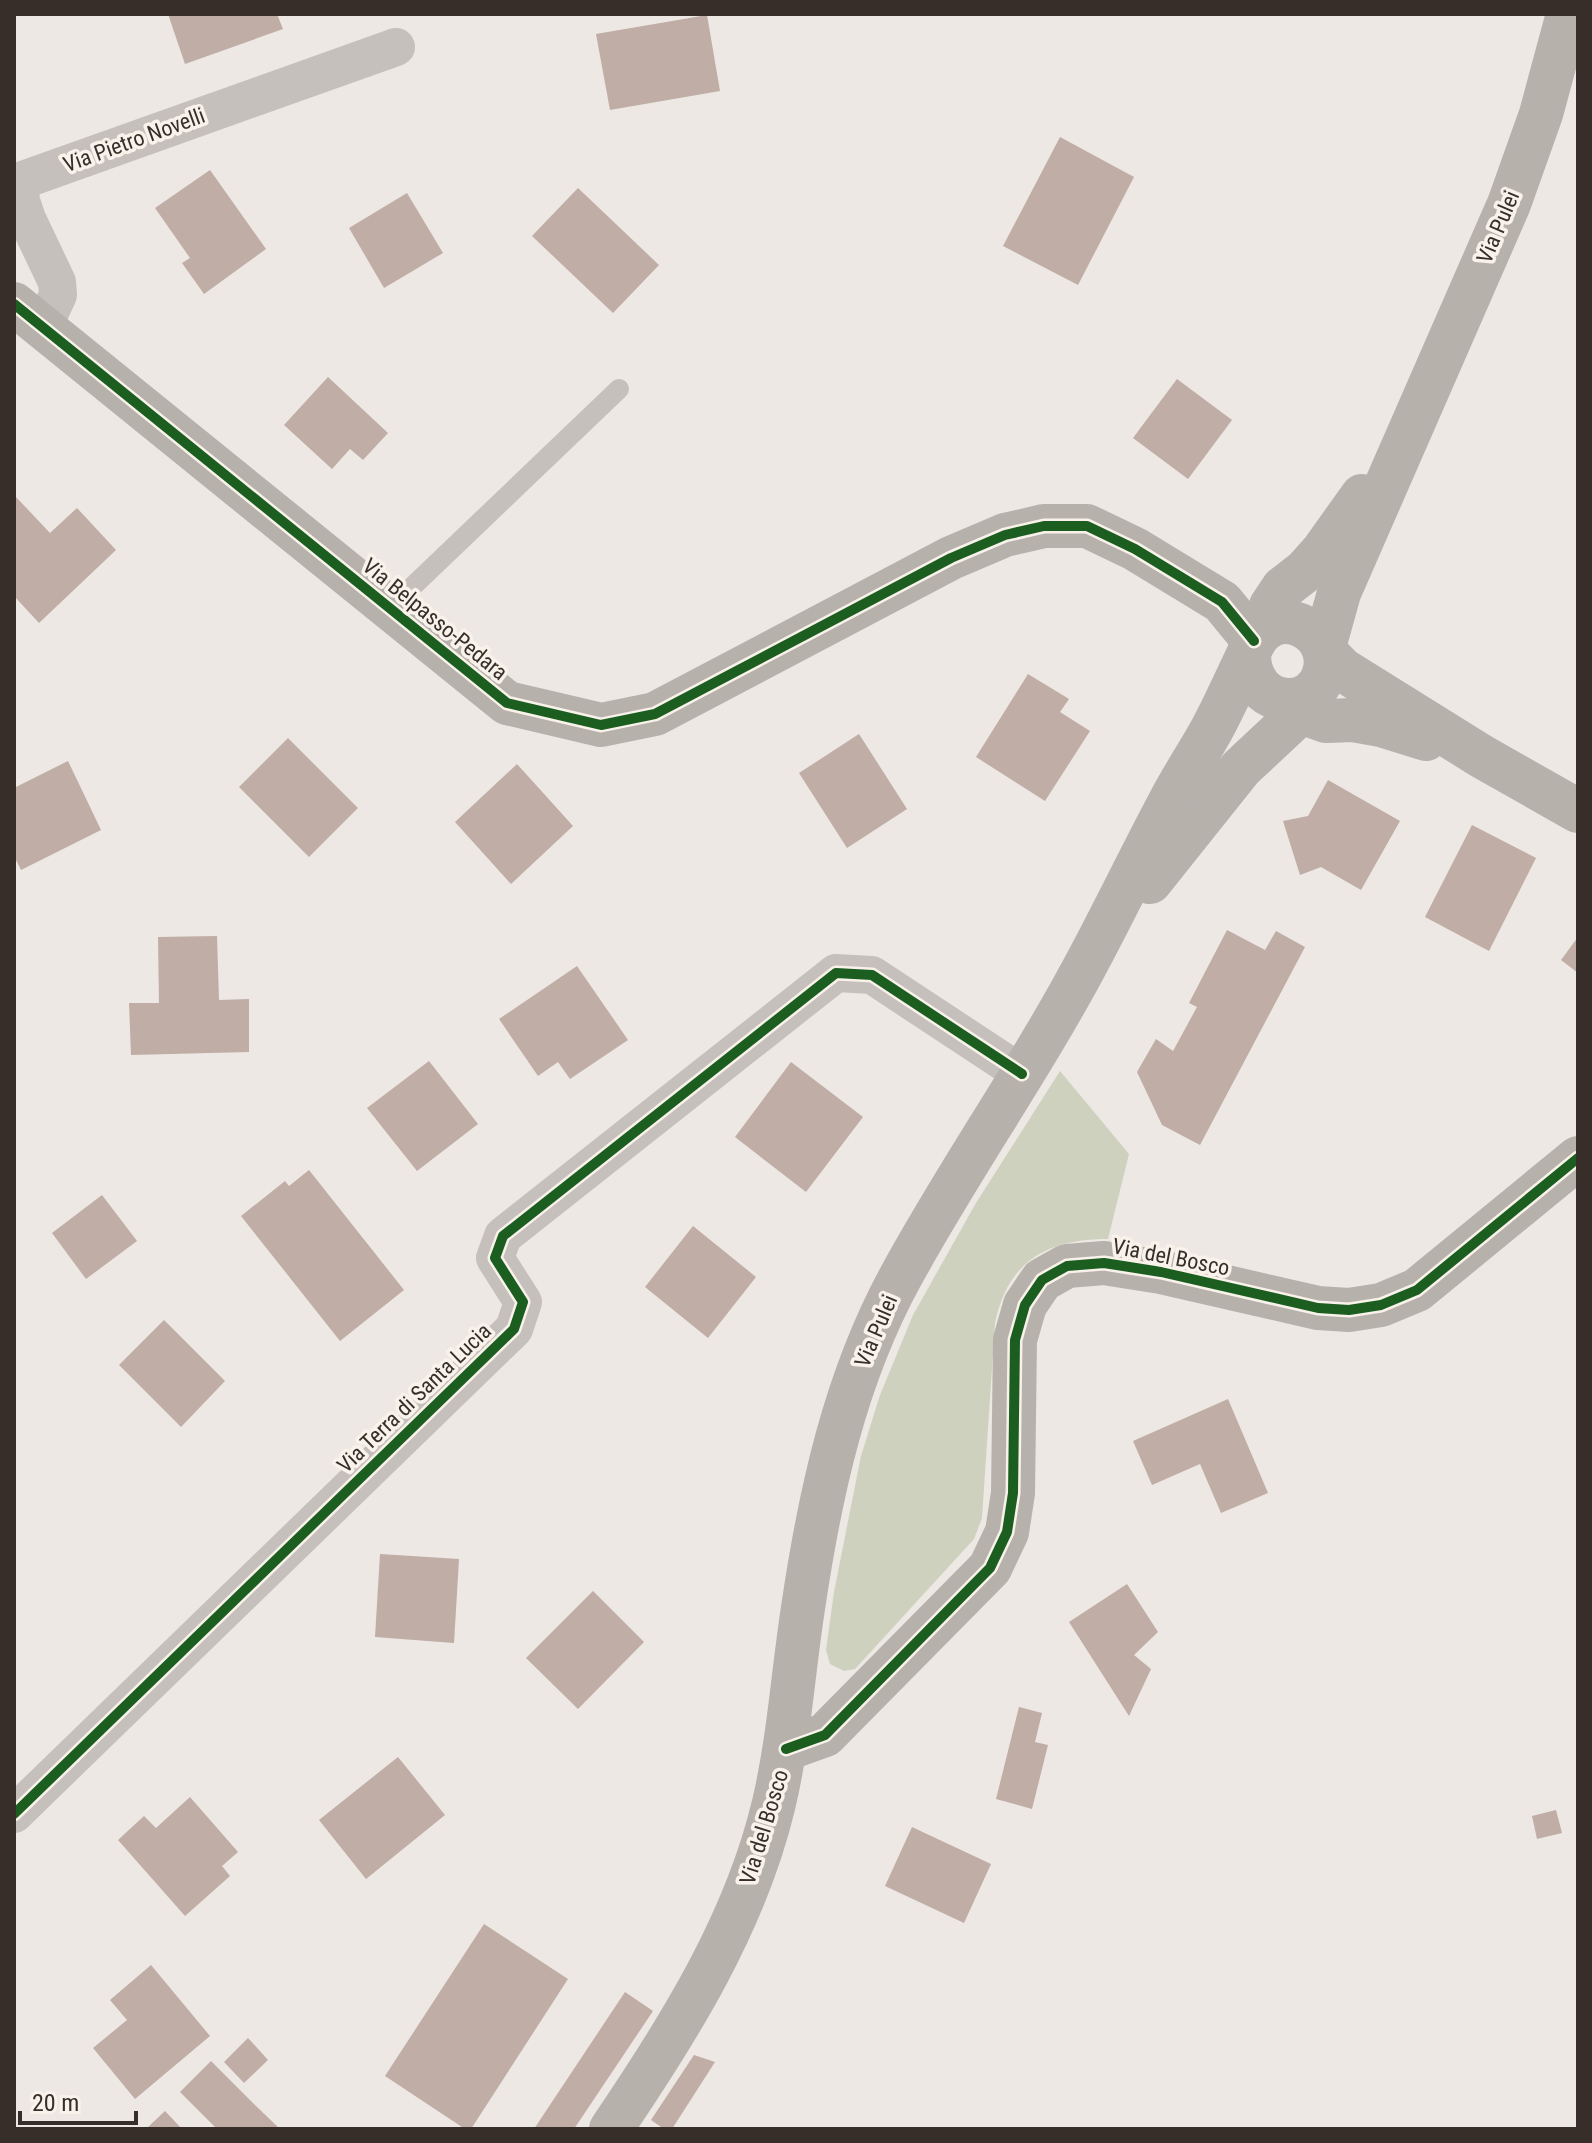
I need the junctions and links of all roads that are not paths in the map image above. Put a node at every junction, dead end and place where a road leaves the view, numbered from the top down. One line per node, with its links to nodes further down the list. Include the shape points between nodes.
1 (1568, 14): 5 (street, Via Pulei, via 1509,204)
2 (396, 47): 3 (street, Via Pietro Novelli, via 23,180 20,198 58,295 52,313)
3 (28, 316): 6 (street, Via Belpasso-Pedara)
4 (619, 389): 6 (lane)
5 (1408, 432): 7 (street, via 1339,593); 7 (street, via 1305,571)
6 (390, 608): 7 (street, Via Belpasso-Pedara, via 507,703 601,725 655,714 951,558 1005,535 1044,526 1087,526 1222,602)
7 (1287, 657): 8 (street, Via Belpasso-Pedara, via 1343,670); 8 (street, via 1353,720); 10 (street); 10 (street, via 1241,768)
8 (1481, 756): 9 (street)
9 (1578, 811)
10 (1089, 959): 11 (street, Via Pulei)
11 (1022, 1074): 13 (street, Via Pulei, via 897,1281 840,1423 802,1609); 14 (street, Via Terra di Santa Lucia, via 872,975 836,973 503,1236 495,1258 523,1302 514,1329)
12 (1578, 1158): 13 (street, Via del Bosco, via 1417,1290 1381,1305 1318,1308 1104,1263 1067,1266 1042,1280 1025,1305 1015,1340 1013,1493 1007,1532 990,1568 825,1735)
13 (786, 1749): 15 (street, Via del Bosco, via 761,1854 720,1951 662,2055)
14 (14, 1814)
15 (611, 2129)

